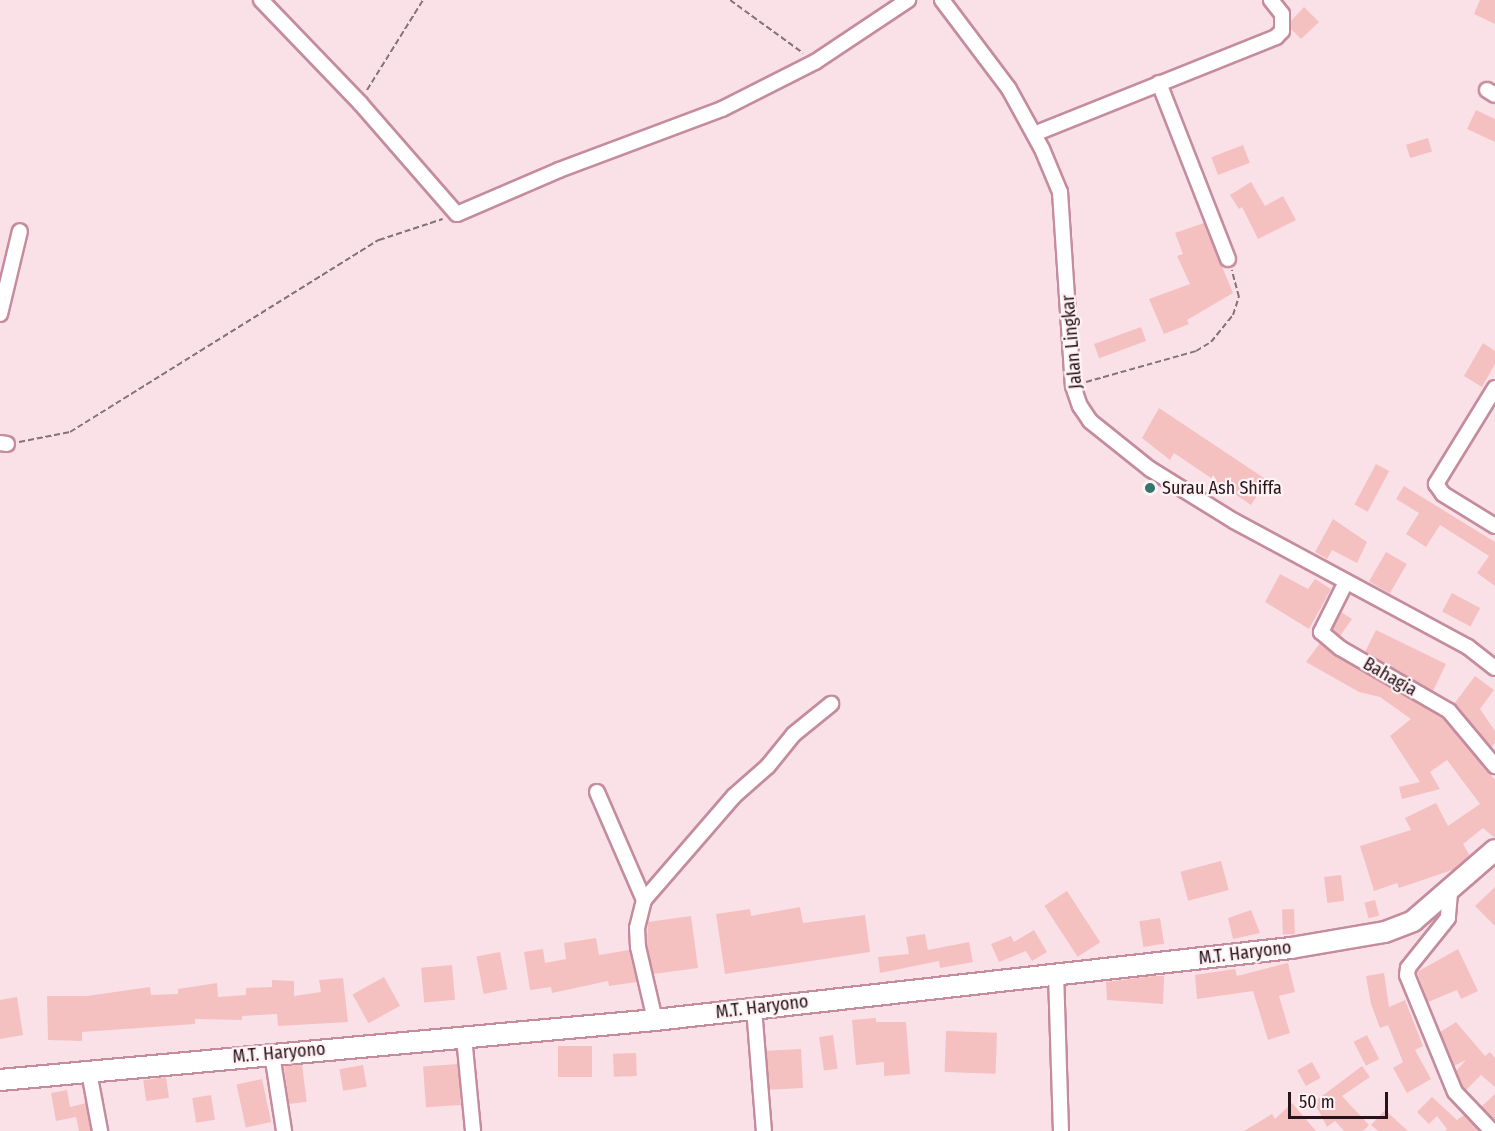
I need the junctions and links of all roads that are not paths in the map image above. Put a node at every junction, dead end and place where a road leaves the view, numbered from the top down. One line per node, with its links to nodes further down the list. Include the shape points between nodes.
1 (261, 0): 2 (street, via 360,103 457,214 559,170 722,109 815,62)
2 (908, 0)
3 (942, 0): 6 (street, Jalan Lingkar, via 1009,90)
4 (1271, 0): 5 (street, via 1282,14 1282,31 1276,38)
5 (1160, 84): 6 (street); 8 (street)
6 (1034, 134): 12 (street, Jalan Lingkar, via 1060,192 1073,386 1090,421 1150,469 1233,521)
7 (20, 231): 9 (street)
8 (1228, 259)
9 (0, 315)
10 (1495, 388): 11 (street, via 1436,484 1443,494)
11 (1495, 526)
12 (1347, 582): 13 (street, Jalan Lingkar, via 1468,647); 15 (street, Bahagia, via 1321,632 1340,648 1449,711 1470,731)
13 (1495, 668)
14 (831, 704): 19 (street, via 795,734 768,766 734,796)
15 (1495, 766)
16 (597, 792): 19 (street)
17 (1495, 850): 18 (highway, M.T. Haryono)
18 (1450, 892): 20 (highway, M.T. Haryono, via 1413,921 1385,932 1291,948); 32 (street, via 1448,918 1408,968 1407,975 1455,1092)
19 (644, 900): 22 (street, via 637,928 638,947)
20 (1056, 974): 21 (highway, M.T. Haryono); 31 (street)
21 (754, 1008): 22 (highway, M.T. Haryono); 30 (street)
22 (655, 1020): 23 (highway, M.T. Haryono)
23 (464, 1037): 24 (highway, M.T. Haryono); 29 (street)
24 (272, 1054): 25 (highway, M.T. Haryono); 28 (street)
25 (89, 1072): 26 (highway, M.T. Haryono); 27 (street)
26 (0, 1080)
27 (100, 1131)
28 (284, 1131)
29 (474, 1131)
30 (764, 1131)
31 (1061, 1131)
32 (1492, 1131)

